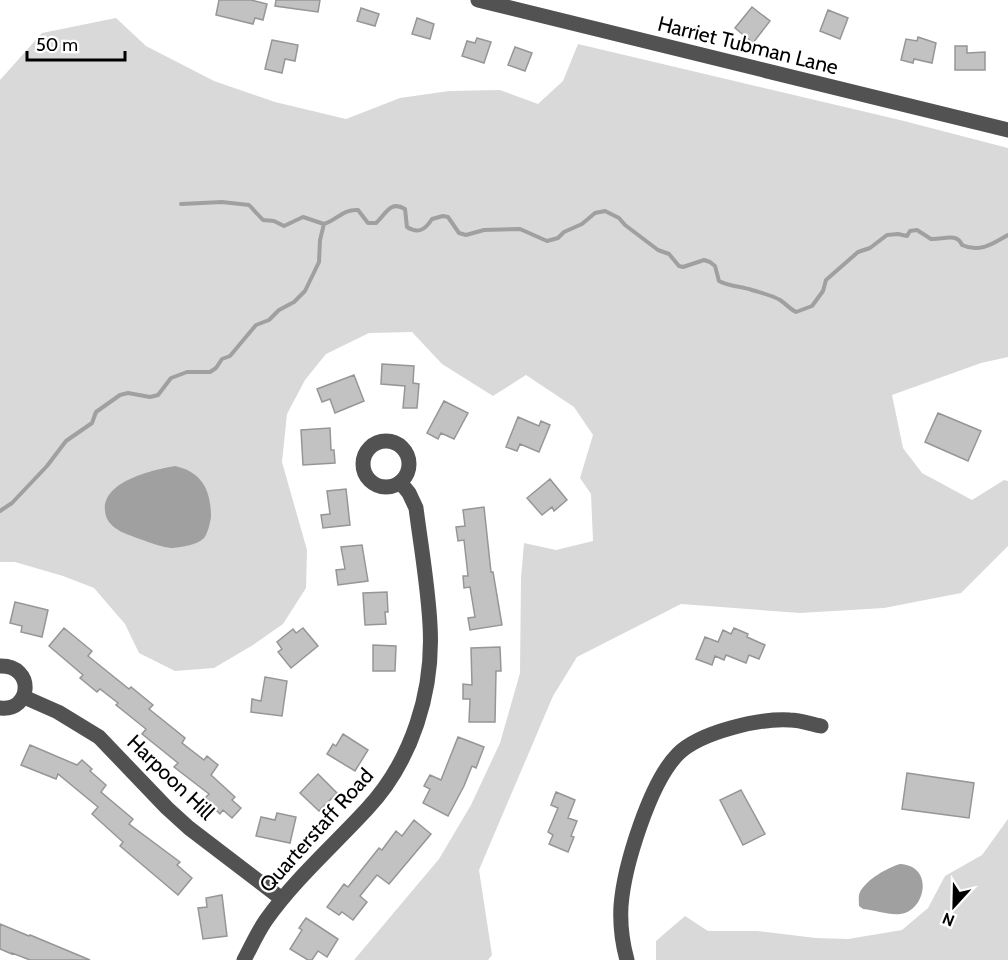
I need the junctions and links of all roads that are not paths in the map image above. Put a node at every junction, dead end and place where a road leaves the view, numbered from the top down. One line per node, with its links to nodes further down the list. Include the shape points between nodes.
1 (478, 0): 2 (street, Harriet Tubman Lane)
2 (1008, 130)
3 (400, 482): 8 (street, Quarterstaff Road, via 416,508 430,626 429,670 418,719 408,749 386,787)
4 (0, 666): 5 (street, via 21,674 26,689)
5 (24, 697): 6 (street, via 14,707); 8 (street, Harpoon Hill, via 99,737 189,828)
6 (0, 708)
7 (821, 726): 10 (street, via 770,720 735,727 703,737 674,759 648,807 627,866 620,927)
8 (282, 899): 9 (street, Quarterstaff Road, via 264,922)
9 (244, 960)
10 (627, 960)

